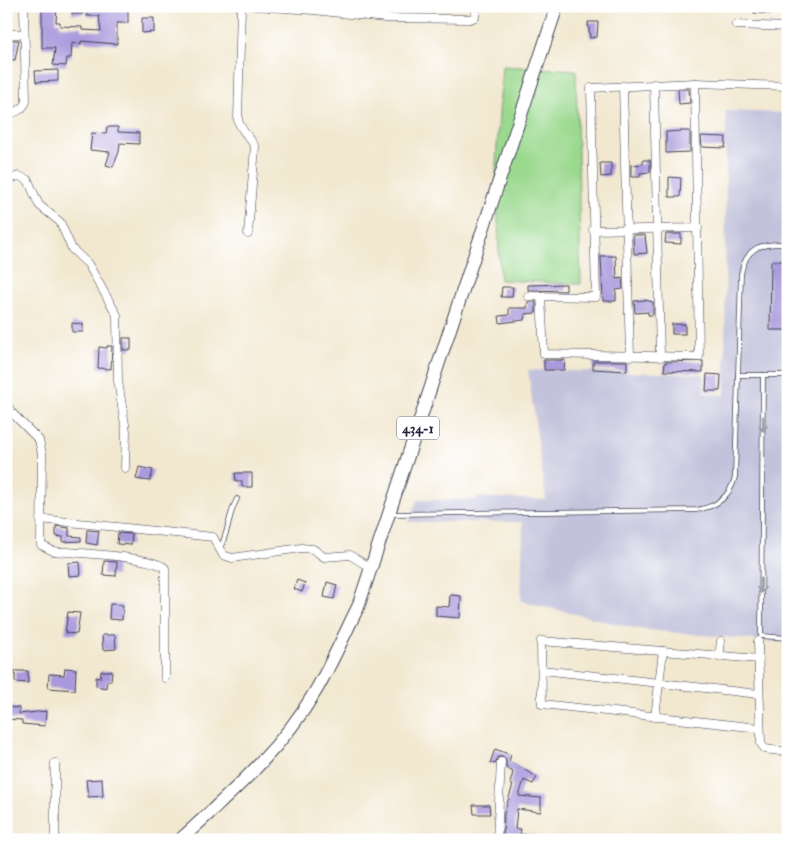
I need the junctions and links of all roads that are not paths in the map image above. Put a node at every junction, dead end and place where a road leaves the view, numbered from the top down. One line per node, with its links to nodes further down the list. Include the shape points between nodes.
1 (24, 6): 9 (street)
2 (241, 6): 20 (street, via 238,120 241,130 251,137 255,147)
3 (255, 6): 4 (street, via 385,18 470,19 475,17)
4 (476, 6)
5 (557, 6): 33 (main road, 434-1)
6 (736, 25): 7 (street)
7 (788, 27)
8 (6, 34): 9 (street)
9 (24, 34): 14 (street, via 26,102 22,110)
10 (695, 83): 11 (street); 13 (street); 18 (street)
11 (654, 84): 12 (street); 17 (street)
12 (623, 86): 16 (street); 19 (street, via 591,88)
13 (788, 86)
14 (6, 112)
15 (6, 180): 31 (street, via 19,176 28,180 39,205 60,222 72,248 88,264 117,315 118,381 126,431)
16 (627, 228): 17 (street); 19 (street); 24 (street)
17 (659, 228): 18 (street); 25 (street)
18 (698, 228): 25 (street, via 700,358)
19 (593, 230): 23 (street, via 596,297)
20 (248, 234)
21 (788, 244): 26 (lane, via 760,246 743,261)
22 (528, 296): 23 (street)
23 (541, 296): 24 (street, via 544,354)
24 (630, 356): 25 (street)
25 (660, 357)
26 (738, 375): 27 (lane); 33 (lane, via 735,477 729,493 712,508)
27 (763, 375): 28 (lane); 37 (lane, one-way to 37, via 761,636)
28 (788, 376)
29 (6, 403): 30 (street)
30 (9, 413): 34 (street, via 39,440 42,454)
31 (125, 468)
32 (237, 499): 35 (lane, via 231,509 227,536)
33 (389, 514): 36 (main road, 434-1)
34 (40, 519): 35 (street, via 213,537); 44 (street, via 41,544 46,549 139,560 165,568)
35 (220, 548): 36 (street, via 223,555 232,558 313,549 324,557 350,555)
36 (371, 568): 53 (main road, 434-1, via 358,607 315,692 297,719 256,768)
37 (788, 638)
38 (758, 640): 42 (street)
39 (721, 641): 41 (street)
40 (663, 651): 41 (street); 43 (street, via 541,641); 45 (street)
41 (719, 657): 42 (street)
42 (759, 659): 46 (street)
43 (542, 670): 45 (street); 47 (street, via 542,704)
44 (165, 678)
45 (660, 682): 46 (street); 47 (street)
46 (759, 694): 48 (street)
47 (655, 717): 48 (street)
48 (759, 728): 49 (street, via 765,749)
49 (788, 752)
50 (501, 762): 54 (street)
51 (55, 764): 52 (street)
52 (55, 840)
53 (180, 840)
54 (497, 840)

